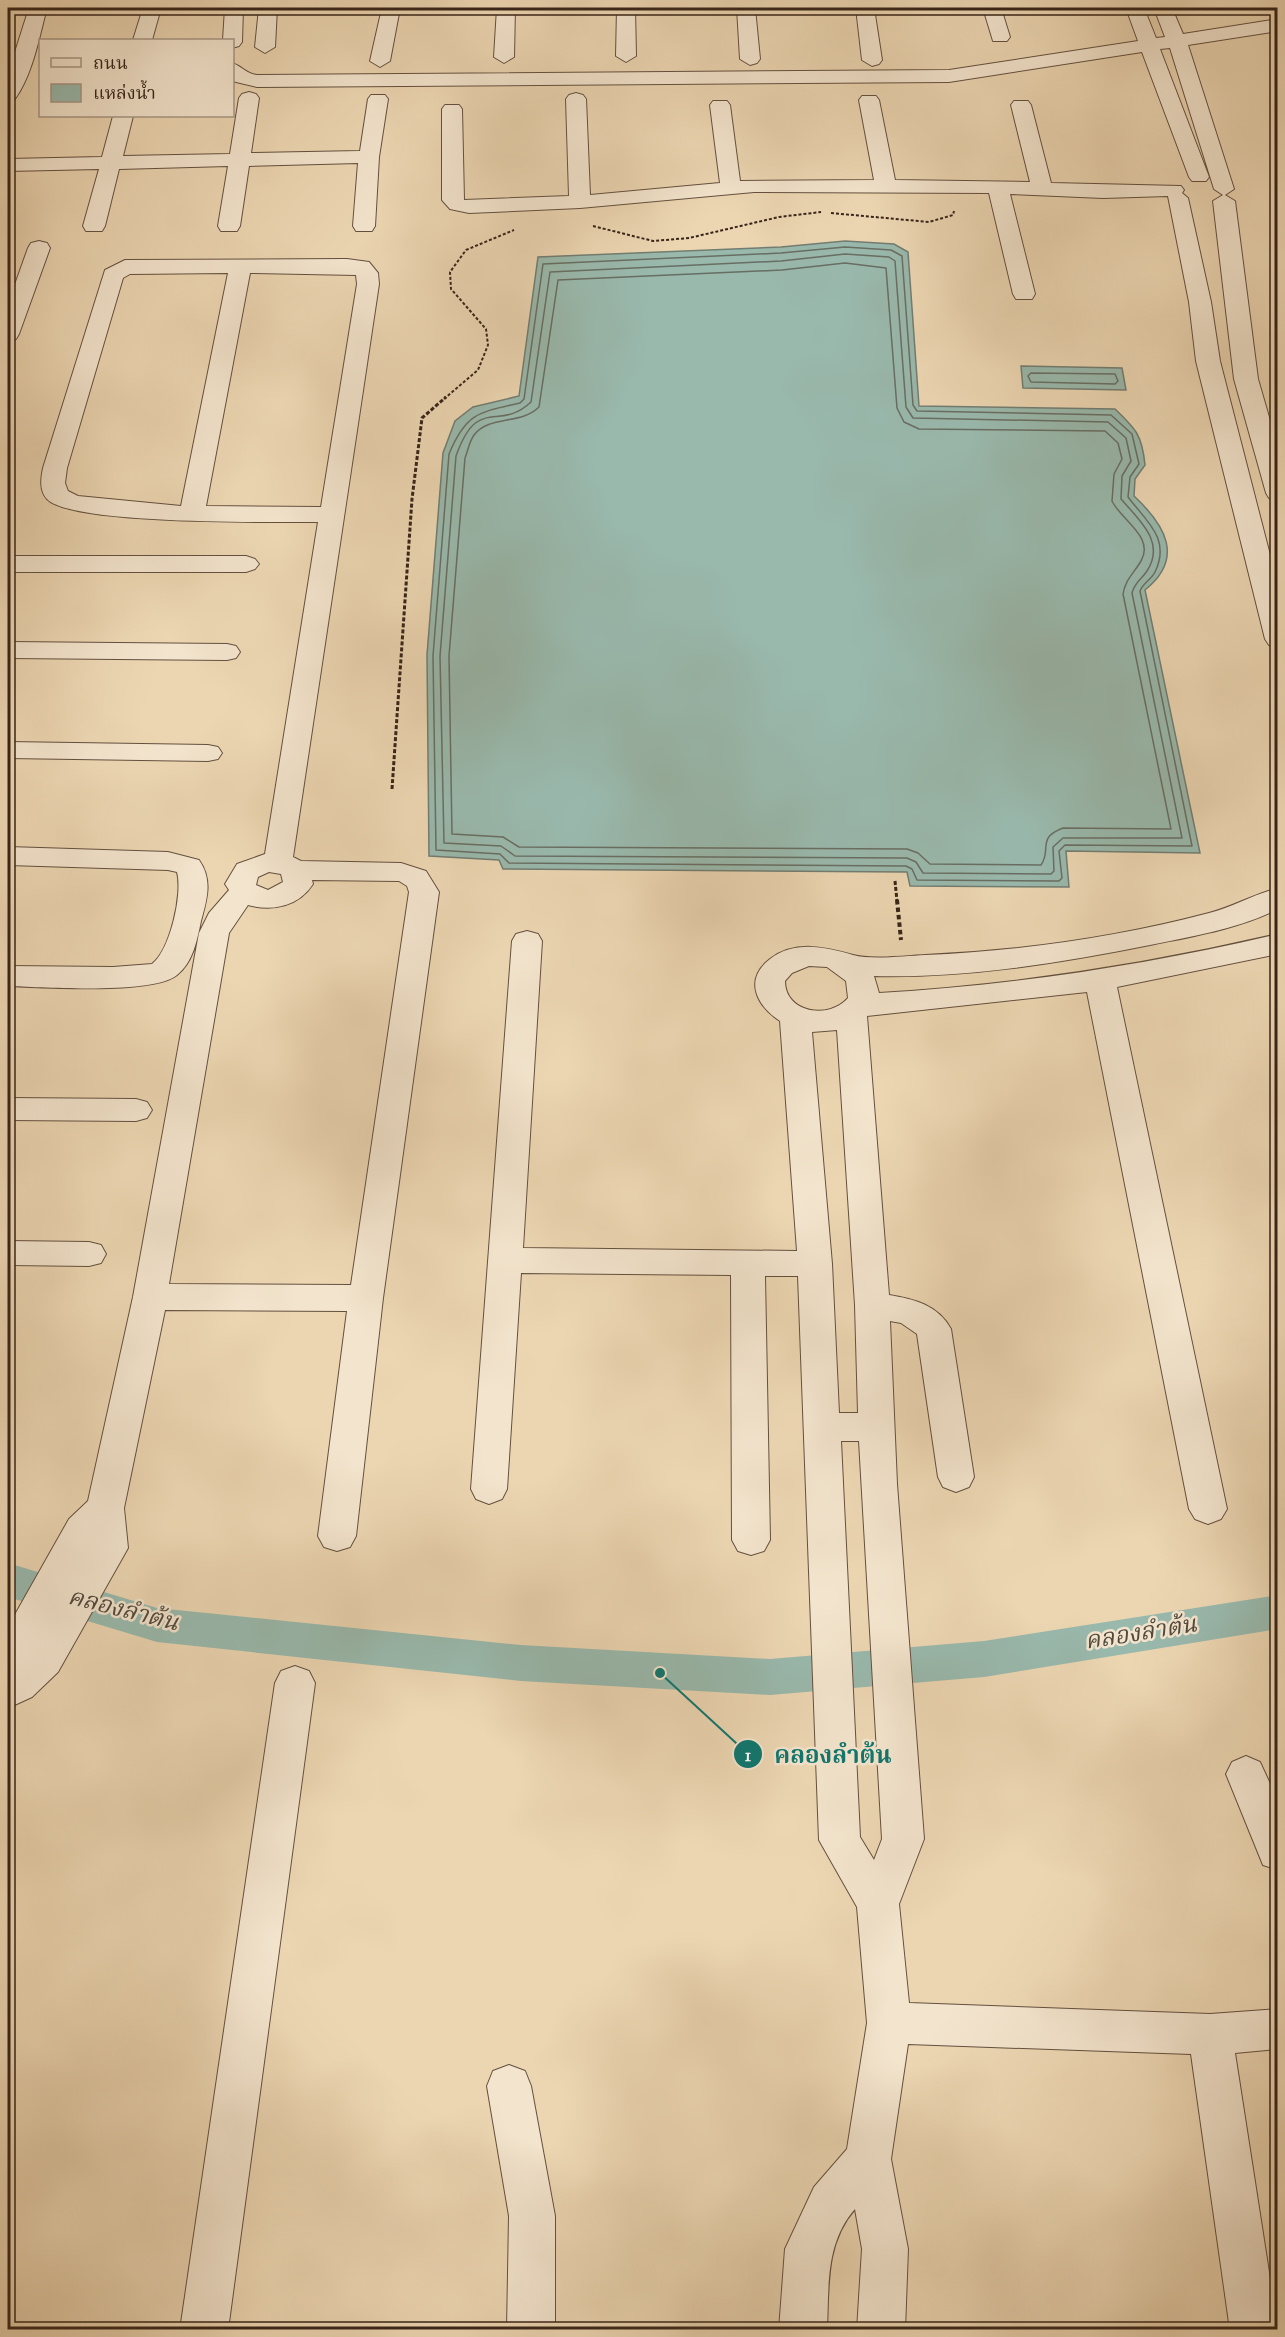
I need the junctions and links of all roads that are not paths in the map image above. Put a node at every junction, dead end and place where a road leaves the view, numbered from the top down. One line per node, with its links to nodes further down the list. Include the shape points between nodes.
1 (38, 8): 26 (street, via 20,70)
2 (152, 8): 15 (street)
3 (234, 8): 16 (street)
4 (268, 8): 19 (street)
5 (391, 8): 24 (street)
6 (507, 8): 21 (street)
7 (626, 8): 20 (street)
8 (746, 8): 22 (street)
9 (865, 8): 23 (street)
10 (992, 8): 14 (street)
11 (1135, 8): 18 (street)
12 (1163, 8): 17 (street)
13 (1278, 25): 17 (street)
14 (1000, 37)
15 (143, 39)
16 (232, 39)
17 (1177, 41): 18 (street); 45 (street)
18 (1150, 46): 25 (street, via 950,76 257,81 242,79); 39 (street)
19 (265, 47)
20 (626, 56)
21 (504, 57)
22 (750, 59)
23 (872, 60)
24 (380, 61)
25 (234, 73)
26 (8, 95)
27 (249, 98): 36 (street)
28 (378, 99): 35 (street)
29 (576, 99): 46 (street)
30 (869, 100): 40 (street)
31 (720, 105): 42 (street)
32 (1021, 105): 43 (street)
33 (452, 108): 46 (street, via 453,200 457,205)
34 (123, 117): 37 (street)
35 (369, 157): 36 (street); 49 (street)
36 (240, 160): 37 (street); 48 (street)
37 (110, 164): 38 (street); 47 (street)
38 (8, 165)
39 (1200, 181): 44 (street, via 1183,183); 45 (street)
40 (886, 187): 41 (street); 42 (street)
41 (998, 187): 43 (street); 52 (street)
42 (731, 189): 46 (street)
43 (1042, 189): 44 (street)
44 (1176, 194): 45 (street, via 1201,205); 55 (street)
45 (1224, 195): 54 (street, via 1246,380)
46 (580, 202)
47 (94, 226)
48 (229, 226)
49 (364, 226)
50 (39, 248): 53 (street)
51 (240, 267): 57 (street); 57 (street, via 124,267 113,276 55,468 53,483 57,495 72,503); 58 (street, via 346,266 361,267 367,273)
52 (1024, 294)
53 (8, 334)
54 (1269, 432): 55 (street); 56 (street)
55 (1224, 433): 61 (street)
56 (1278, 493)
57 (192, 514): 58 (street)
58 (330, 515): 67 (street)
59 (8, 564): 60 (street)
60 (246, 564)
61 (1276, 630)
62 (8, 650): 63 (street)
63 (227, 652)
64 (8, 750): 65 (street)
65 (208, 753)
66 (8, 856): 72 (street, via 168,861 189,866 196,882 179,952 163,971 116,977)
67 (286, 866): 83 (street, via 298,884 284,896 261,899 244,891 214,933); 84 (street, via 401,872 414,875 424,892)
68 (1272, 904): 71 (street, via 1205,924 994,962 904,968)
69 (527, 941): 80 (street)
70 (1278, 944): 73 (street)
71 (849, 965): 74 (street, via 861,976 866,990); 75 (street, via 836,959 806,956 781,965 772,973 768,992 773,1002)
72 (8, 976)
73 (1100, 981): 74 (street); 90 (street)
74 (856, 1008): 75 (street, via 824,1021); 85 (street)
75 (795, 1017): 82 (street)
76 (8, 1109): 77 (street)
77 (136, 1110)
78 (8, 1253): 79 (street)
79 (89, 1254)
80 (506, 1260): 81 (street); 89 (street)
81 (748, 1262): 82 (street); 92 (street)
82 (814, 1264): 87 (street)
83 (150, 1297): 84 (street); 93 (street, via 99,1529)
84 (366, 1298): 91 (street)
85 (872, 1305): 86 (street); 88 (street, via 912,1311 934,1329)
86 (878, 1426): 87 (street); 98 (street, via 903,1839)
87 (822, 1428): 98 (street, via 840,1840)
88 (956, 1477)
89 (489, 1489)
90 (1208, 1509)
91 (337, 1536)
92 (751, 1540)
93 (22, 1656): 95 (street, via 18,1685)
94 (295, 1683): 104 (street)
95 (8, 1691)
96 (1246, 1774): 97 (street)
97 (1278, 1852)
98 (878, 1904): 99 (street)
99 (888, 2023): 101 (street); 103 (street)
100 (1278, 2029): 101 (street)
101 (1210, 2034): 108 (street)
102 (509, 2086): 105 (street, via 532,2216)
103 (868, 2159): 106 (street, via 830,2203 808,2249); 107 (street, via 885,2249)
104 (204, 2330)
105 (531, 2330)
106 (803, 2330)
107 (881, 2330)
108 (1254, 2330)

